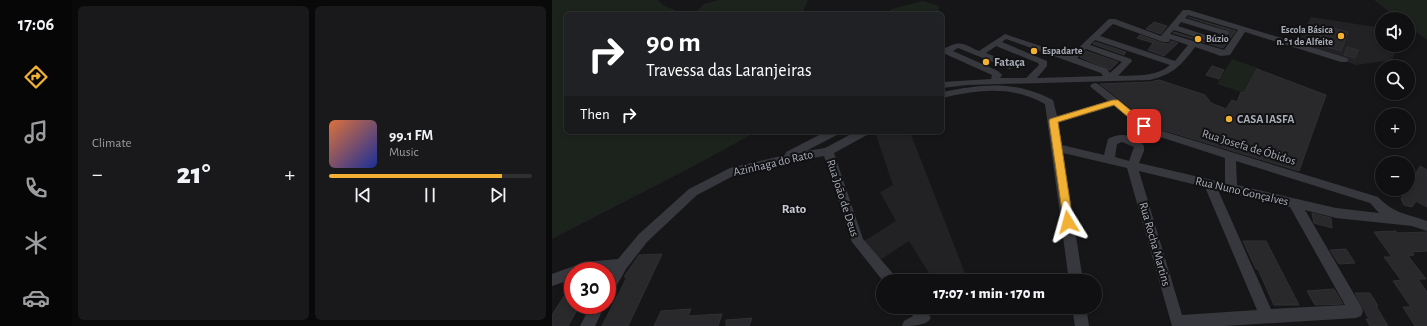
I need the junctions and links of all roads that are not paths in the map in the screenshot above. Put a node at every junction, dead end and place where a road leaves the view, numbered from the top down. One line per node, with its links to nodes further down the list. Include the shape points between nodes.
1 (1180, 19): 2 (street); 2 (street, via 1225,33 1220,42); 3 (street, via 1186,12)
2 (1173, 27): 7 (street, via 1165,35)
3 (1243, 29): 7 (street, via 1228,53); 11 (street)
4 (1094, 37): 5 (street, via 1112,21); 8 (street); 13 (street)
5 (1166, 40)
6 (996, 43): 9 (street); 10 (street, via 1006,36); 15 (street, via 1044,63)
7 (1193, 44): 13 (street)
8 (1085, 46): 10 (street); 14 (street, via 1128,61)
9 (980, 54): 12 (street, via 1010,66); 16 (street, via 958,45 946,51 995,73 997,75)
10 (1071, 59): 14 (street, via 1104,71)
11 (1344, 60)
12 (1014, 62)
13 (1177, 64): 14 (street, via 1168,72 1156,76)
14 (1110, 79): 15 (street)
15 (1029, 80): 16 (street)
16 (994, 81): 17 (street)
17 (944, 85)
18 (1095, 86): 20 (street, Rua Josefa de Óbidos)
19 (944, 95): 21 (street, via 1002,87 1022,90 1038,94 1050,102)
20 (1116, 102): 21 (street); 26 (street, Rua Josefa de Óbidos, via 1152,131)
21 (1053, 121): 24 (street)
22 (829, 134): 27 (street)
23 (859, 134): 25 (street, Azinhaga do Rato)
24 (1057, 148): 28 (street, Rua Nuno Gonçalves); 39 (street)
25 (828, 151): 27 (street, Azinhaga do Rato); 38 (street, Rua João de Deus, via 858,242)
26 (1230, 155): 31 (street); 33 (street, Rua Josefa de Óbidos, via 1374,200 1381,208)
27 (781, 160): 36 (street, Azinhaga do Rato, via 734,171 693,192 643,238)
28 (1109, 160): 29 (street, Rua Nuno Gonçalves); 29 (street, via 1112,142 1117,138 1125,138 1138,146 1139,151)
29 (1132, 166): 30 (street, Rua Nuno Gonçalves); 46 (street, Rua Rocha Martins, via 1177,322)
30 (1209, 184): 31 (street, Rua Nuno Gonçalves); 45 (street)
31 (1231, 188): 32 (street, Rua Nuno Gonçalves)
32 (1294, 203): 33 (street, Rua Nuno Gonçalves, via 1336,213); 45 (street, via 1356,311)
33 (1402, 220): 34 (street, Rua Nuno Gonçalves)
34 (1427, 226)
35 (616, 265): 36 (street)
36 (621, 265): 37 (street, Azinhaga do Rato)
37 (616, 274)
38 (885, 274)
39 (1075, 274)
40 (564, 275): 41 (street)
41 (552, 280)
42 (593, 314): 47 (street)
43 (920, 314): 48 (street, via 924,318)
44 (1080, 314): 49 (street)
45 (1267, 317): 46 (street)
46 (1220, 323)
47 (587, 326)
48 (909, 326)
49 (1082, 326)

